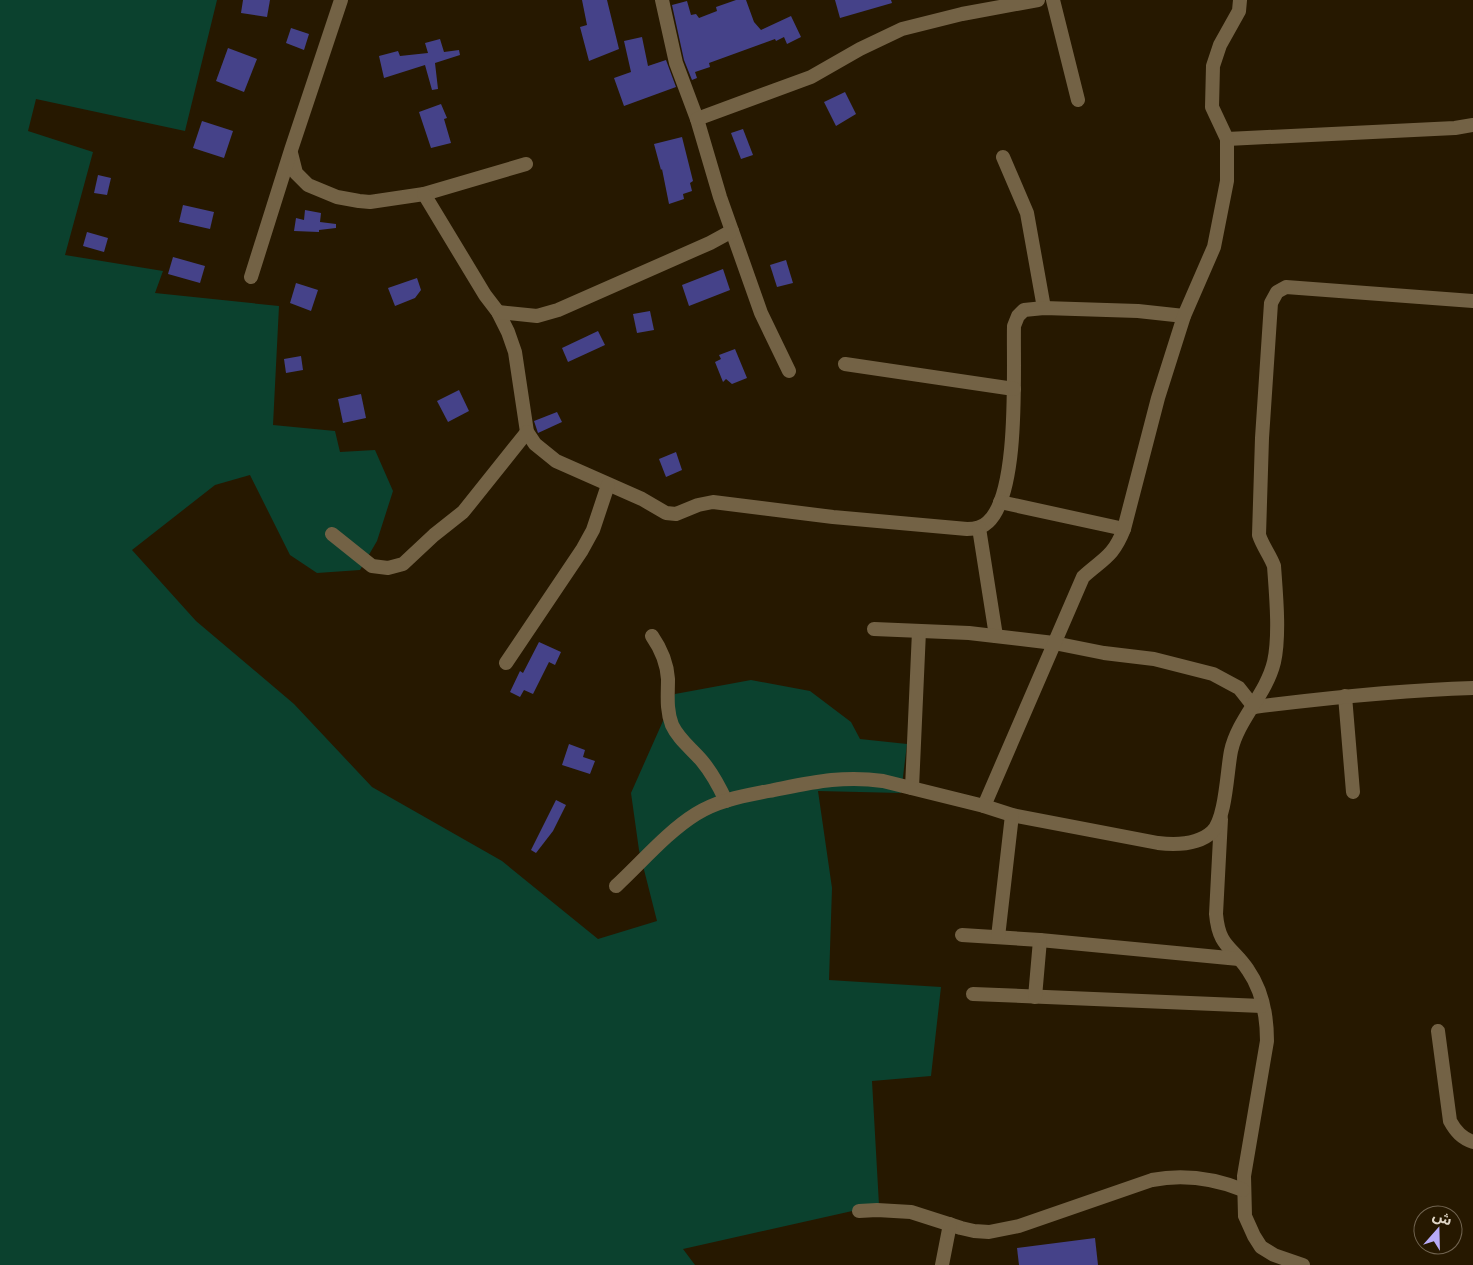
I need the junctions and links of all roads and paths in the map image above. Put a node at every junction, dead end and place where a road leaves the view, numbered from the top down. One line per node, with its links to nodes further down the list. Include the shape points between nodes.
1 (341, 0): 11 (street)
2 (662, 0): 8 (street, via 676,63)
3 (1038, 0): 6 (street)
4 (1053, 0): 7 (street)
5 (1240, 0): 10 (street, via 1239,11 1220,45 1213,66 1212,107)
6 (999, 3): 8 (street, via 902,30 811,77)
7 (1078, 100)
8 (697, 119): 15 (street)
9 (1473, 125): 10 (street)
10 (1227, 140): 20 (street, via 1227,181 1214,247)
11 (291, 150): 14 (street, via 293,166 302,180 326,194 370,202); 16 (street)
12 (1003, 157): 18 (street, via 1026,213)
13 (526, 164): 14 (street)
14 (424, 194): 19 (street)
15 (732, 231): 19 (street, via 558,310 537,316); 22 (street, via 761,313)
16 (252, 277)
17 (1473, 301): 38 (street, via 1286,287 1277,292 1271,303 1259,535 1274,566 1276,637 1274,662)
18 (1044, 308): 20 (street); 23 (street, via 1024,310 1014,326)
19 (498, 312): 24 (street, via 515,352)
20 (1184, 316): 28 (street, via 1158,398)
21 (845, 364): 23 (street)
22 (789, 371)
23 (1014, 389): 26 (street, via 1009,464)
24 (526, 432): 25 (street, via 556,461); 29 (street, via 463,512 404,564 388,568 372,566)
25 (608, 485): 27 (street, via 666,513 676,514 713,502 833,517); 35 (street, via 593,530 582,550)
26 (1000, 502): 27 (street, via 988,523); 28 (street)
27 (979, 528): 33 (street)
28 (1124, 529): 34 (street, via 1112,552 1083,577)
29 (332, 534)
30 (874, 629): 31 (street)
31 (919, 631): 33 (street); 39 (street)
32 (652, 636): 41 (street, via 664,657 672,725 682,742 710,771)
33 (996, 636): 34 (street)
34 (1054, 643): 38 (street, via 1154,659 1214,674 1239,688); 42 (street)
35 (506, 663)
36 (1473, 688): 37 (street)
37 (1345, 696): 38 (street); 40 (street)
38 (1254, 707): 44 (street, via 1237,734 1232,750)
39 (912, 788): 41 (street, via 867,779 835,779); 42 (street)
40 (1353, 792)
41 (726, 801): 45 (street, via 683,823)
42 (984, 806): 43 (street)
43 (1012, 815): 44 (street, via 1174,844 1202,839); 47 (street)
44 (1220, 818): 49 (street, via 1216,914 1222,939)
45 (616, 886)
46 (962, 935): 47 (street)
47 (998, 937): 48 (street)
48 (1040, 940): 49 (street); 51 (street)
49 (1239, 959): 52 (street, via 1254,981)
50 (973, 994): 51 (street)
51 (1035, 997): 52 (street)
52 (1262, 1006): 55 (street, via 1267,1041)
53 (1438, 1031): 54 (street, via 1450,1121 1462,1137)
54 (1473, 1142)
55 (1243, 1190): 57 (street, via 1203,1178 1164,1178 1004,1230 974,1232); 59 (street, via 1245,1216 1261,1247)
56 (859, 1212): 57 (street, via 895,1210)
57 (950, 1224): 58 (street)
58 (942, 1265)
59 (1303, 1265)

